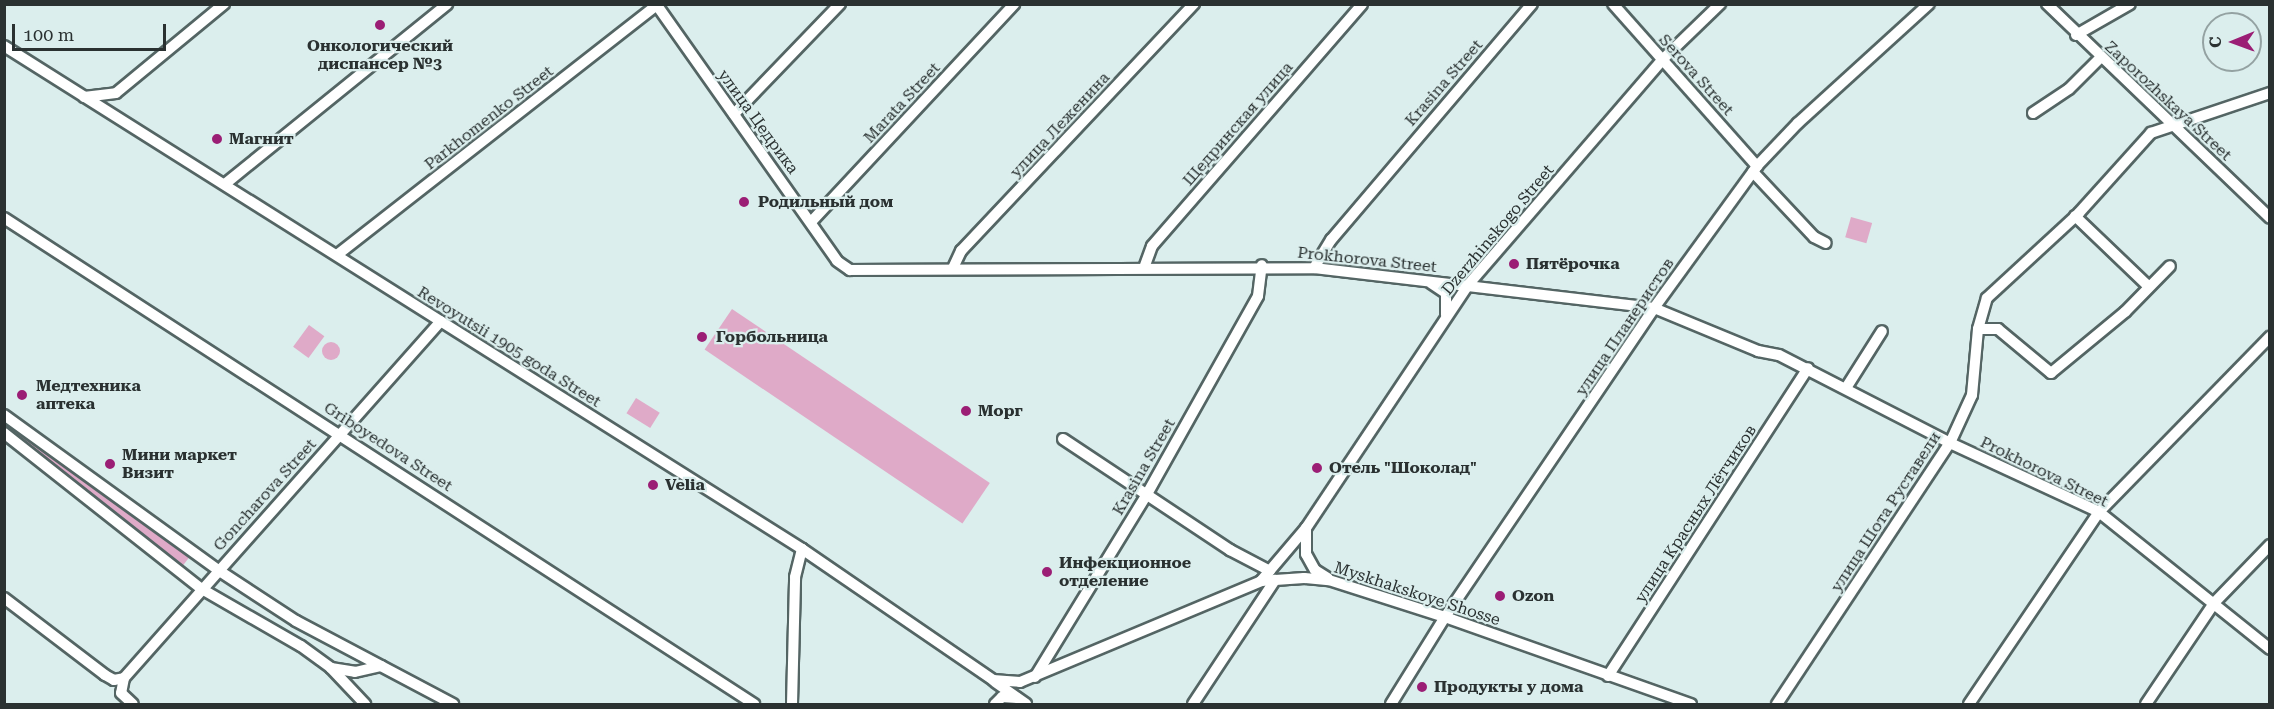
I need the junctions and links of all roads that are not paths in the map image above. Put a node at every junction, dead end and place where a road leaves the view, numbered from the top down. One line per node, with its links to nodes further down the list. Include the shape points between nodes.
1 (224, 4): 19 (street, via 116,93)
2 (447, 4): 24 (street)
3 (840, 4): 21 (street)
4 (1014, 4): 28 (street, Marata Street)
5 (1194, 4): 33 (street, улица Леженина, via 961,251)
6 (1362, 4): 34 (street, Щедринская улица, via 1152,246)
7 (1532, 4): 35 (street, Krasina Street, via 1330,240)
8 (1613, 4): 17 (street, Serova Street)
9 (1719, 4): 17 (street, Dzerzhinskogo Street)
10 (1929, 4): 23 (street, улица Планеристов, via 1798,123)
11 (2047, 4): 14 (street, Zaporozhskaya Street)
12 (2130, 4): 14 (street)
13 (657, 5): 21 (street, улица Цедрика); 30 (street, Parkhomenko Street)
14 (2076, 34): 16 (street, Zaporozhskaya Street)
15 (4, 46): 19 (street, Revoyutsii 1905 goda Street)
16 (2101, 57): 20 (street, via 2069,89); 22 (street, Zaporozhskaya Street)
17 (1662, 60): 23 (street, Serova Street); 38 (street, Dzerzhinskogo Street)
18 (2270, 93): 22 (street, улица Шота Руставели)
19 (84, 97): 24 (street, Revoyutsii 1905 goda Street)
20 (2033, 113)
21 (734, 114): 28 (street, улица Цедрика)
22 (2175, 125): 25 (street, улица Шота Руставели, via 2151,133); 27 (street, Zaporozhskaya Street)
23 (1755, 169): 29 (street, Serova Street, via 1814,237); 40 (street, улица Планеристов)
24 (225, 184): 30 (street, Revoyutsii 1905 goda Street)
25 (2075, 216): 39 (street); 43 (street, улица Шота Руставели, via 1987,298)
26 (4, 218): 50 (street, Griboyedova Street)
27 (2270, 218)
28 (811, 222): 36 (street, улица Цедрика, via 837,261 850,270)
29 (1826, 243)
30 (337, 255): 41 (street, Revoyutsii 1905 goda Street)
31 (1262, 265): 34 (street, Prokhorova Street); 35 (street, Prokhorova Street); 53 (street, Krasina Street, via 1258,296)
32 (2170, 267): 39 (street)
33 (953, 268): 34 (street, Prokhorova Street); 36 (street, Prokhorova Street)
34 (1144, 268)
35 (1314, 268): 37 (street, Prokhorova Street)
36 (866, 271)
37 (1424, 280): 38 (street, Prokhorova Street); 42 (street, via 1446,293)
38 (1468, 285): 40 (street, Prokhorova Street); 42 (street, Dzerzhinskogo Street)
39 (2147, 285): 43 (street, via 2125,312 2051,373 1998,330)
40 (1654, 309): 46 (street, Prokhorova Street); 64 (street, улица Планеристов)
41 (441, 321): 50 (street, Goncharova Street); 57 (street, Revoyutsii 1905 goda Street)
42 (1444, 321): 55 (street, Dzerzhinskogo Street)
43 (1978, 329): 52 (street, улица Шота Руставели, via 1972,395)
44 (1882, 332): 47 (street)
45 (2270, 337): 54 (street)
46 (1808, 369): 47 (street, Prokhorova Street); 68 (street, улица Красных Лётчиков)
47 (1846, 388): 52 (street, Prokhorova Street)
48 (4, 415): 58 (street)
49 (4, 433): 61 (street)
50 (340, 434): 58 (street, Goncharova Street); 78 (street, Griboyedova Street)
51 (1063, 439): 53 (street)
52 (1950, 443): 54 (street, Prokhorova Street); 84 (street, улица Шота Руставели)
53 (1147, 494): 59 (street); 70 (street, Krasina Street)
54 (2099, 512): 63 (street, Prokhorova Street); 85 (street)
55 (1306, 528): 59 (street, Dzerzhinskogo Street); 60 (street, via 1306,554 1316,570)
56 (2270, 545): 63 (street)
57 (802, 549): 72 (street, Revoyutsii 1905 goda Street); 79 (street, via 795,577)
58 (218, 570): 61 (street, Goncharova Street); 66 (street, via 296,621)
59 (1273, 576): 60 (street, Myskhakskoye Shosse); 70 (street, Dzerzhinskogo Street); 81 (street)
60 (1329, 580): 64 (street, Myskhakskoye Shosse)
61 (200, 588): 67 (street, via 301,646); 71 (street, Goncharova Street)
62 (4, 598): 69 (street)
63 (2214, 603): 65 (street, Prokhorova Street); 86 (street)
64 (1445, 617): 68 (street, Myskhakskoye Shosse); 82 (street, улица Планеристов)
65 (2270, 649)
66 (381, 666): 67 (street, via 355,672); 77 (street)
67 (331, 668): 76 (street)
68 (1608, 676): 83 (street, Myskhakskoye Shosse)
69 (107, 677): 71 (street); 73 (street)
70 (1035, 677): 72 (street, via 1013,683)
71 (124, 678): 73 (street)
72 (995, 681): 74 (street, Revoyutsii 1905 goda Street); 80 (street)
73 (121, 693): 75 (street)
74 (1023, 702): 80 (street, via 1007,696)
75 (133, 705)
76 (365, 705)
77 (453, 705)
78 (754, 705)
79 (792, 705)
80 (994, 705)
81 (1193, 705)
82 (1391, 705)
83 (1691, 705)
84 (1777, 705)
85 (1969, 705)
86 (2146, 705)

